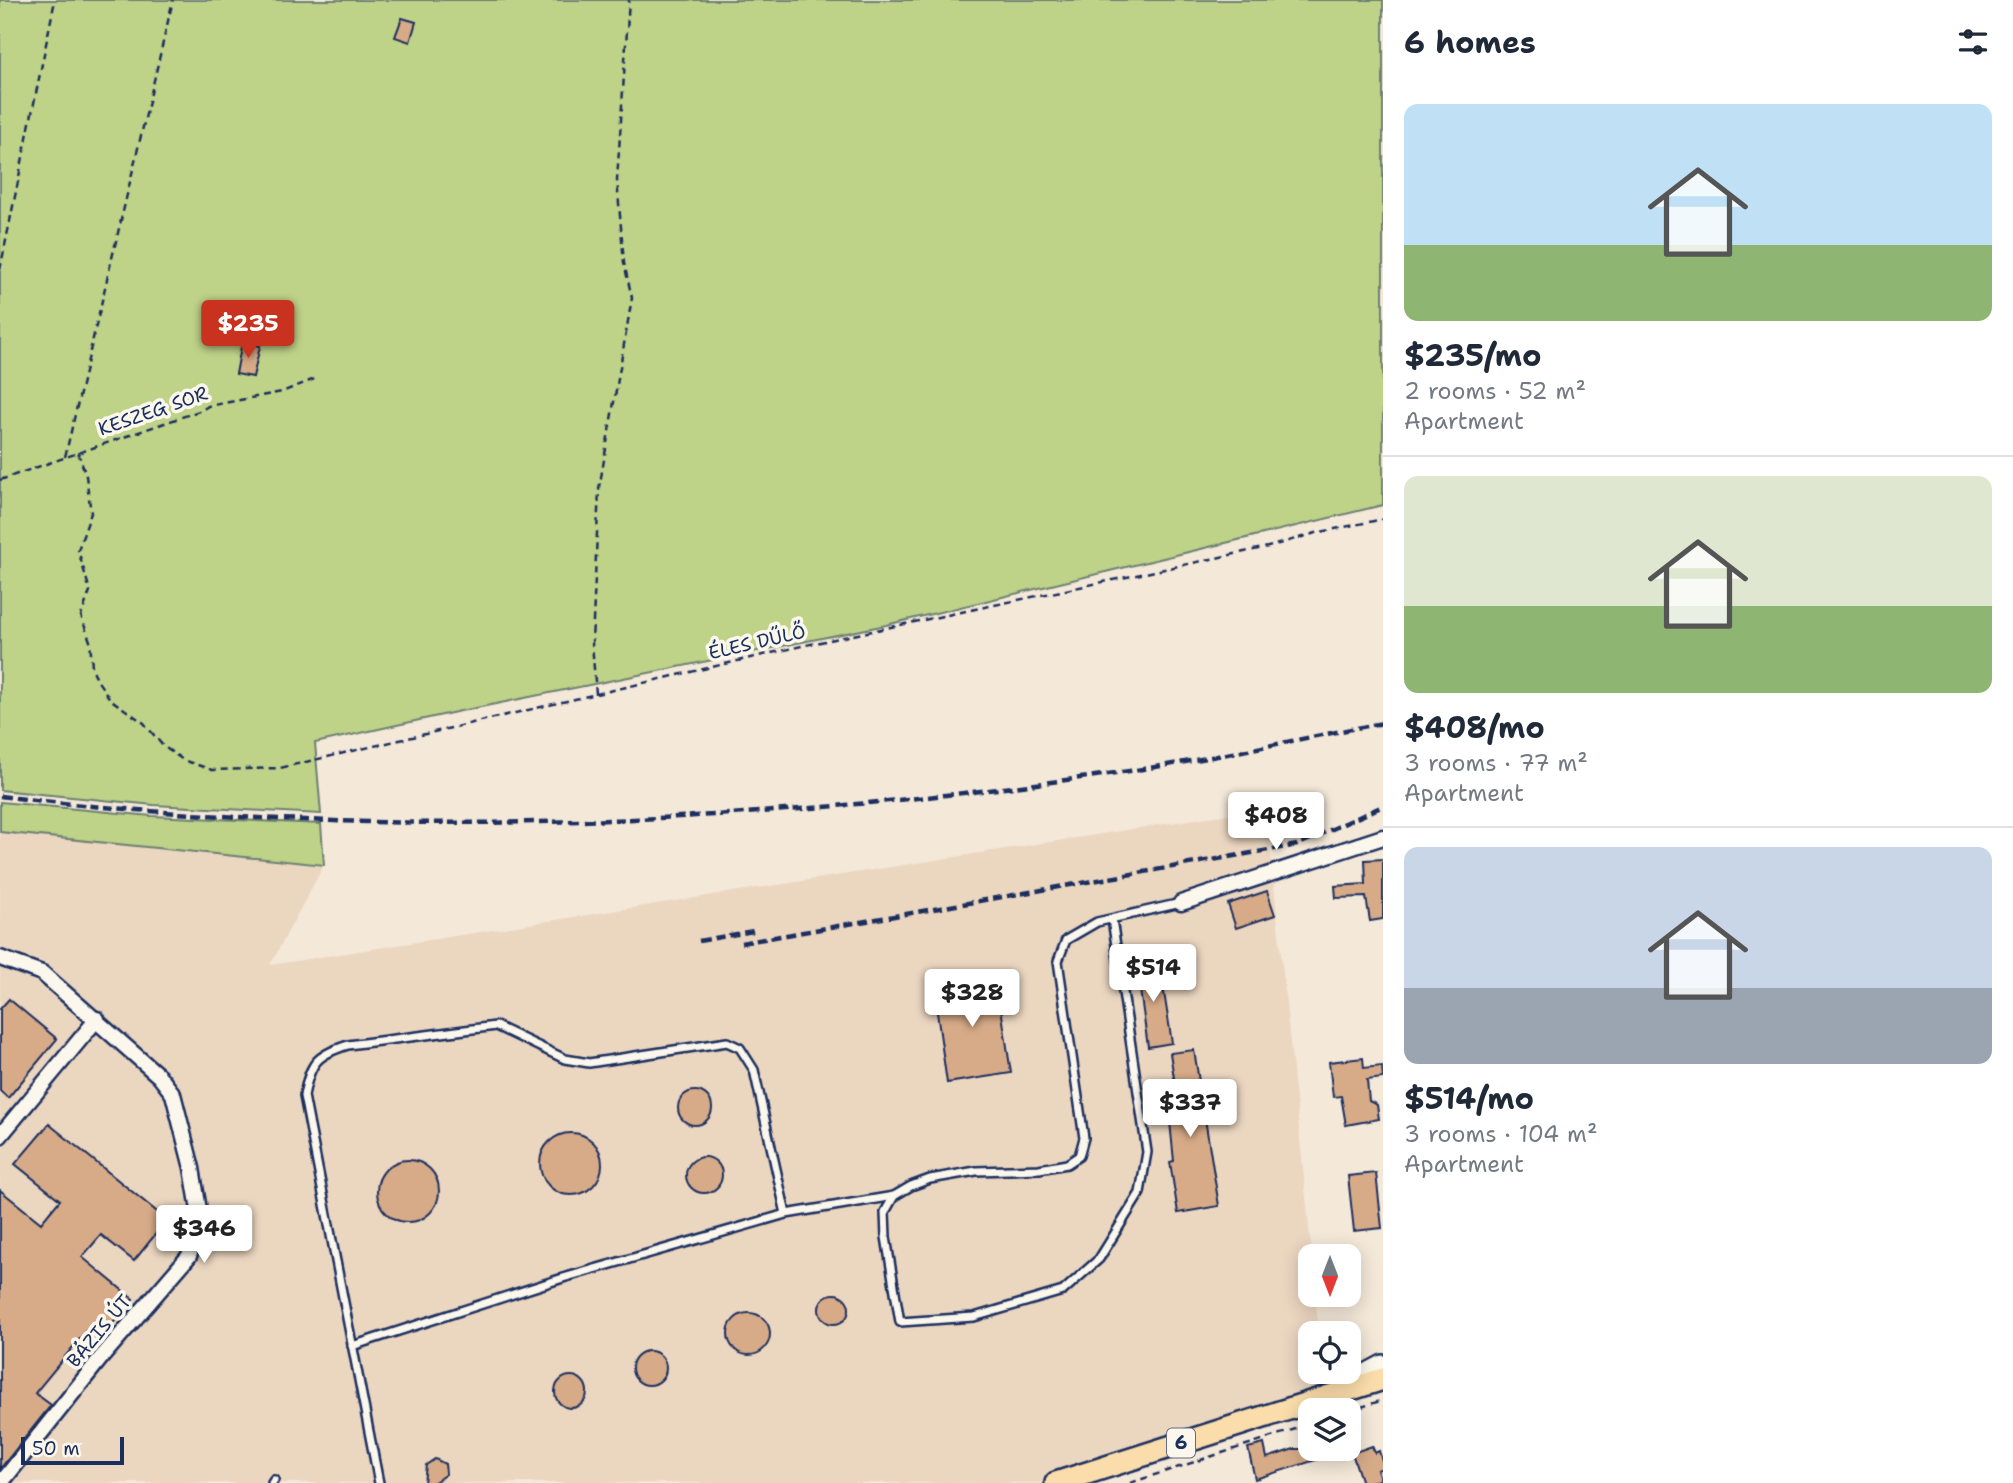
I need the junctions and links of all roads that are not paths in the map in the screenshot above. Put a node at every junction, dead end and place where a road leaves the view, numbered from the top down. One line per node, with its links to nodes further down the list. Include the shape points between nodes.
1 (1383, 837): 2 (street)
2 (1181, 903): 3 (lane)
3 (1112, 919): 7 (lane, via 1097,922 1066,940 1058,961 1084,1138 1079,1156 1067,1164 1039,1169 975,1171 930,1179); 7 (lane, via 1147,1152 1140,1193 1099,1259 1063,1291 974,1317 900,1322 886,1237 885,1212)
4 (0, 958): 5 (street, BÁZIS ÚT, via 42,973)
5 (97, 1019): 6 (street); 15 (street, BÁZIS ÚT, via 173,1094 192,1168 199,1210 197,1231 189,1256)
6 (0, 1136)
7 (894, 1196): 8 (lane)
8 (786, 1214): 9 (lane, via 563,1278); 9 (lane, via 754,1070 740,1048 727,1042 589,1063 565,1059 496,1026 348,1045 326,1052 309,1069 304,1096)
9 (352, 1346): 16 (lane)
10 (1383, 1365): 12 (main road)
11 (1383, 1379): 13 (main road, 6)
12 (1315, 1398)
13 (1319, 1398)
14 (1298, 1405): 17 (main road, 6)
15 (1, 1483)
16 (379, 1483)
17 (1056, 1483)

